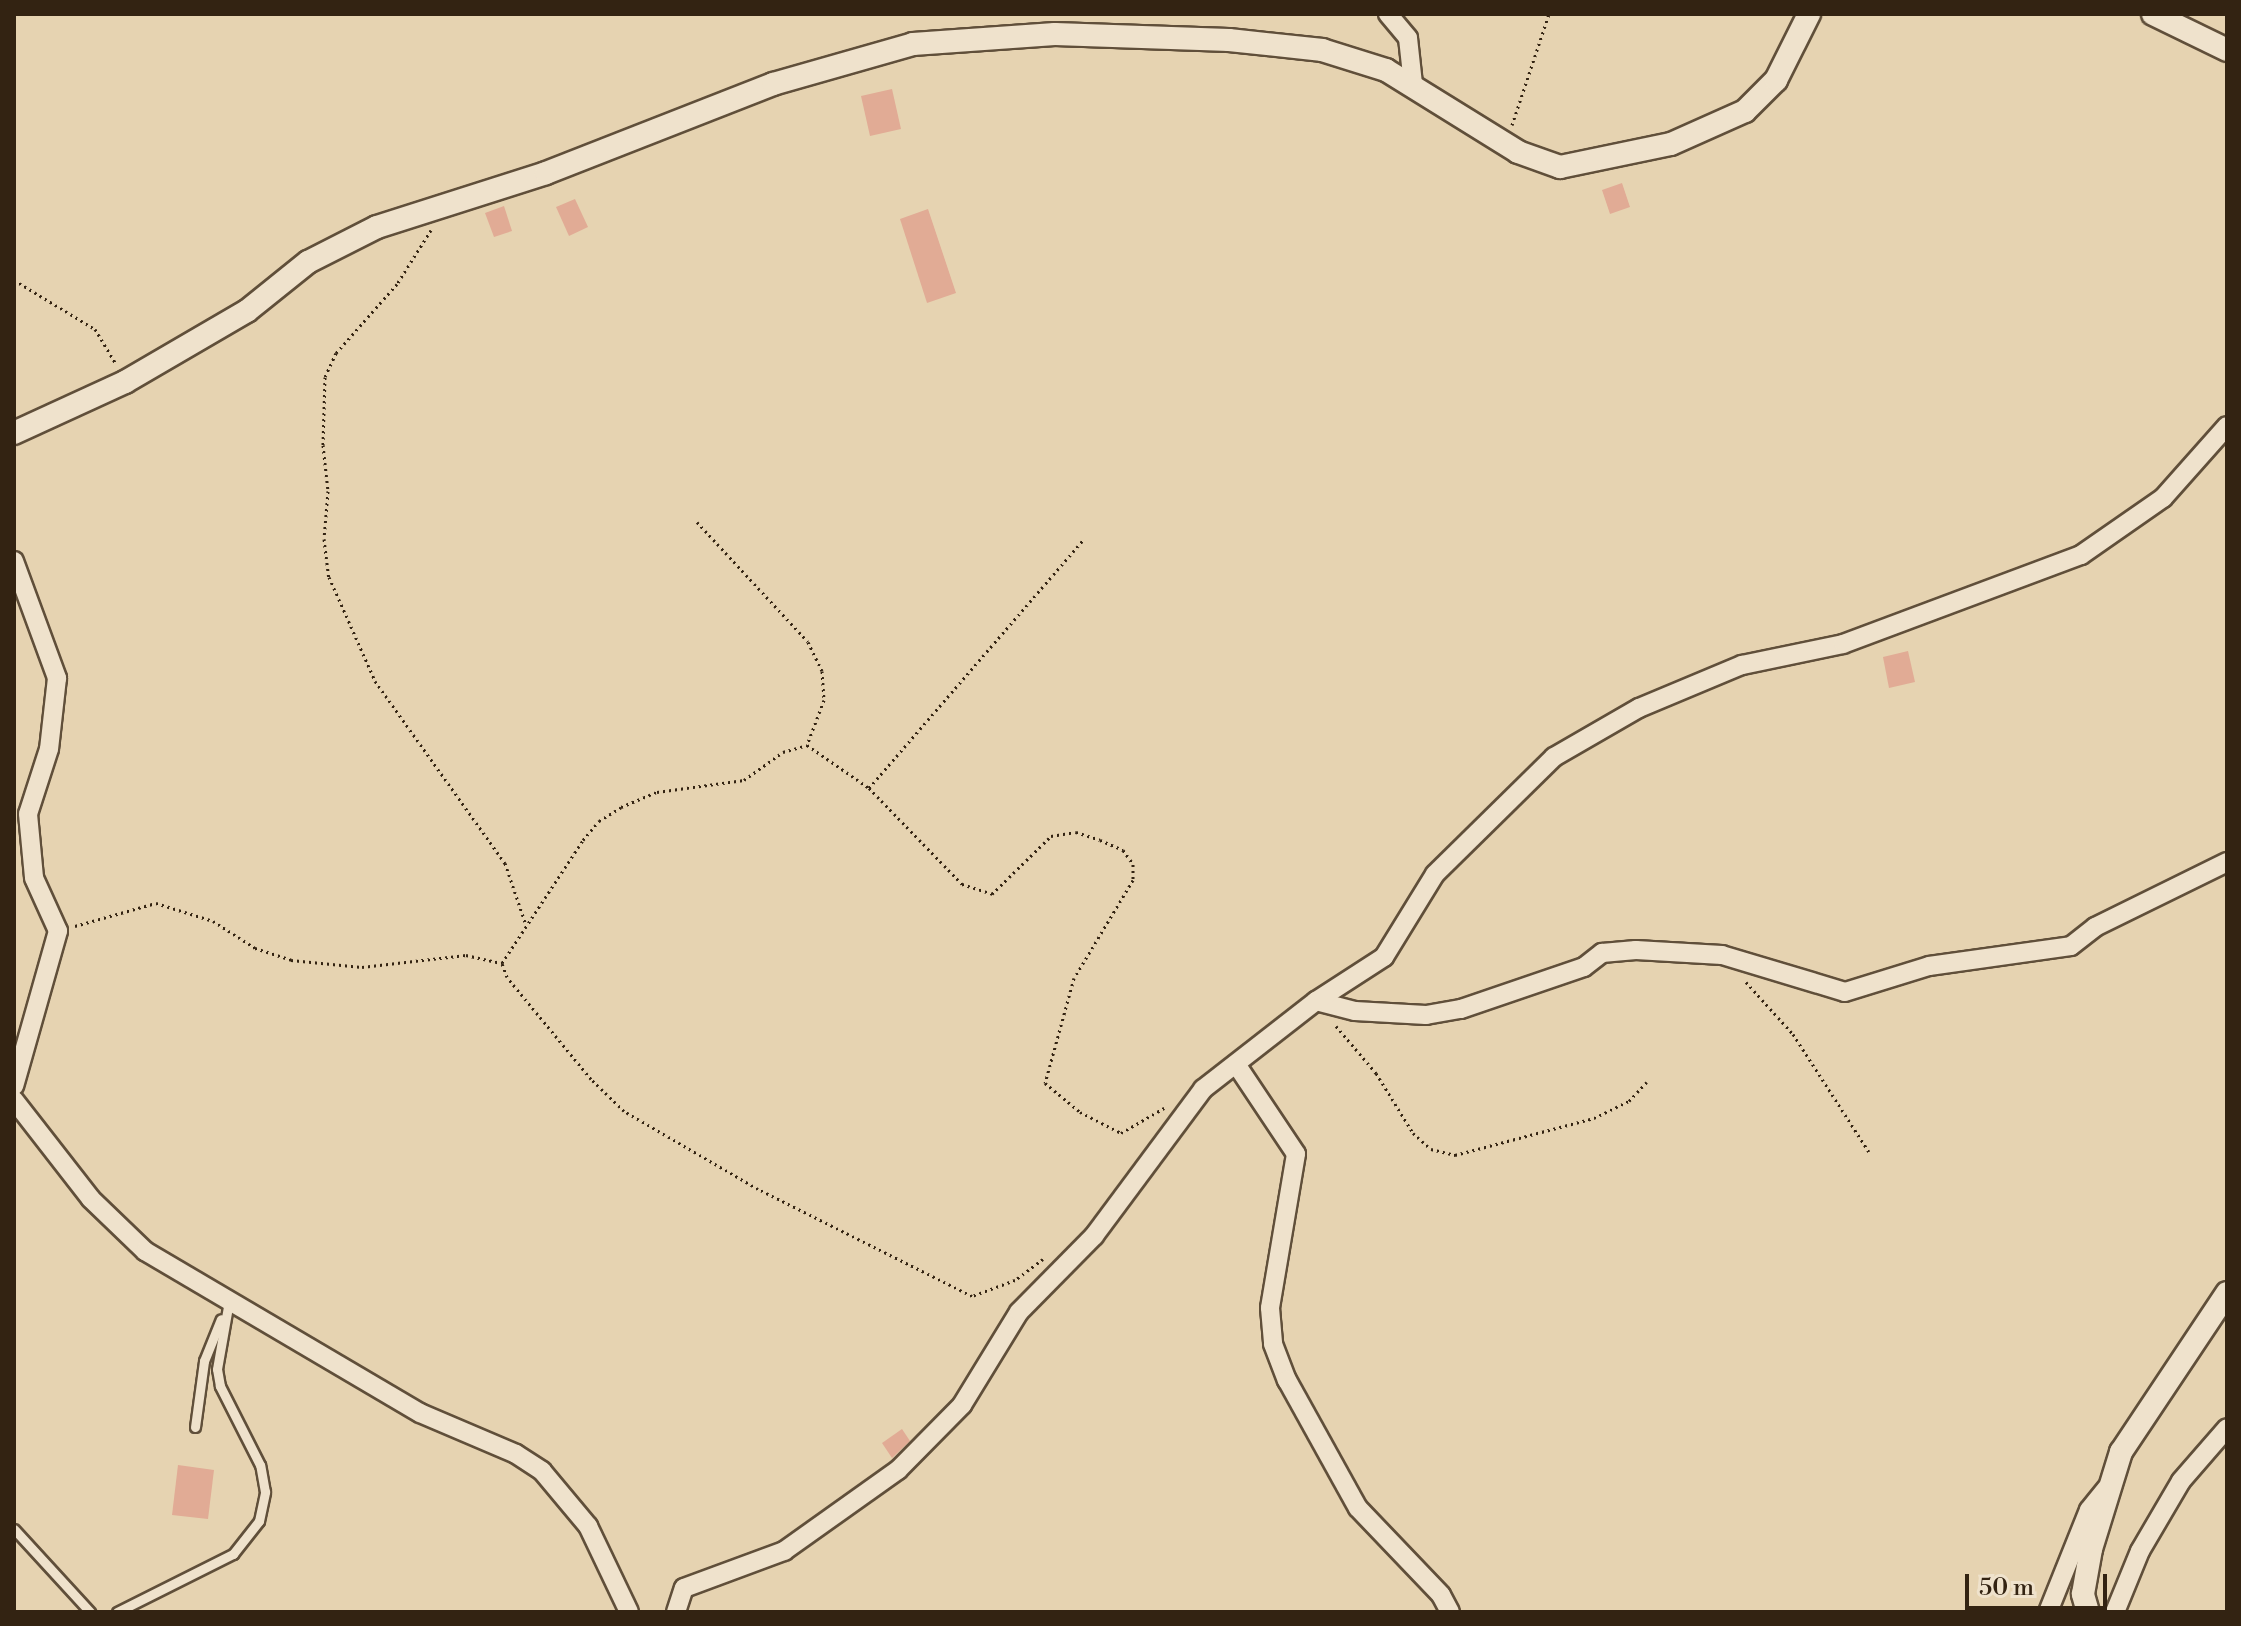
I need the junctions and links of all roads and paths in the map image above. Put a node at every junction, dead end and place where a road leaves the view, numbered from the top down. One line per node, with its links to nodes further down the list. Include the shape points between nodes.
1 (1388, 14): 6 (street, via 1408,38)
2 (1549, 14): 7 (path)
3 (1809, 14): 7 (street, via 1776,80 1745,111 1671,144 1560,167)
4 (2153, 14): 5 (street)
5 (2227, 50)
6 (1413, 84): 7 (street); 8 (street, via 1358,59 1242,41 1055,34 944,40 773,84 546,173)
7 (1505, 144)
8 (443, 205): 10 (street, via 341,243 247,311); 19 (path, via 424,247 336,353 325,377 324,539 329,577 375,681 505,863)
9 (14, 280): 10 (path, via 95,329)
10 (125, 382): 12 (street)
11 (2227, 426): 23 (street, via 2163,498 2081,555 1843,644 1742,665 1585,735 1527,781 1435,874 1384,957)
12 (14, 433)
13 (697, 522): 16 (path, via 808,642 822,671 824,700)
14 (1084, 539): 17 (path)
15 (14, 561): 20 (street, via 57,678 49,749 28,814 34,878)
16 (807, 745): 17 (path); 19 (path, via 783,752 744,780 657,792 610,814 583,840)
17 (869, 788): 28 (path, via 962,884 992,894 1051,836 1076,832 1123,850 1133,864 1133,880 1074,978 1045,1083 1080,1112 1121,1133)
18 (2227, 862): 21 (street, via 2095,927 2071,946 1929,966 1845,992)
19 (526, 924): 22 (path)
20 (58, 931): 22 (path, via 156,903 213,921 255,948 291,960 362,967 466,955); 26 (street)
21 (1722, 955): 23 (street, via 1602,953 1584,967 1426,1015 1355,1011); 29 (path, via 1793,1034)
22 (502, 963): 30 (path, via 507,977 591,1079 624,1111 758,1189 972,1296 1015,1280)
23 (1316, 1001): 24 (street); 25 (path, via 1376,1073 1413,1133 1431,1149 1455,1155 1594,1118 1629,1101)
24 (1236, 1064): 40 (street, via 1203,1089 1094,1236 1019,1312 962,1405 898,1470 784,1551 684,1588); 41 (street, via 1296,1154 1270,1308 1273,1344 1287,1380 1358,1508 1441,1595)
25 (1647, 1082)
26 (14, 1086)
27 (14, 1100): 32 (street, via 91,1199 145,1251)
28 (1169, 1104)
29 (1869, 1152)
30 (1053, 1254)
31 (2227, 1293): 35 (street, via 2136,1423)
32 (229, 1301): 33 (lane, via 204,1361); 38 (lane, via 217,1369 220,1386 260,1465 265,1492 259,1521 233,1554); 39 (street, via 420,1413 516,1454 542,1471 588,1526)
33 (195, 1427)
34 (2227, 1428): 44 (street, via 2181,1481 2140,1551)
35 (2107, 1488): 42 (street, via 2089,1510); 43 (street, via 2083,1594)
36 (14, 1529): 37 (lane)
37 (90, 1612)
38 (117, 1612)
39 (629, 1612)
40 (676, 1612)
41 (1450, 1612)
42 (2048, 1612)
43 (2088, 1612)
44 (2115, 1612)

